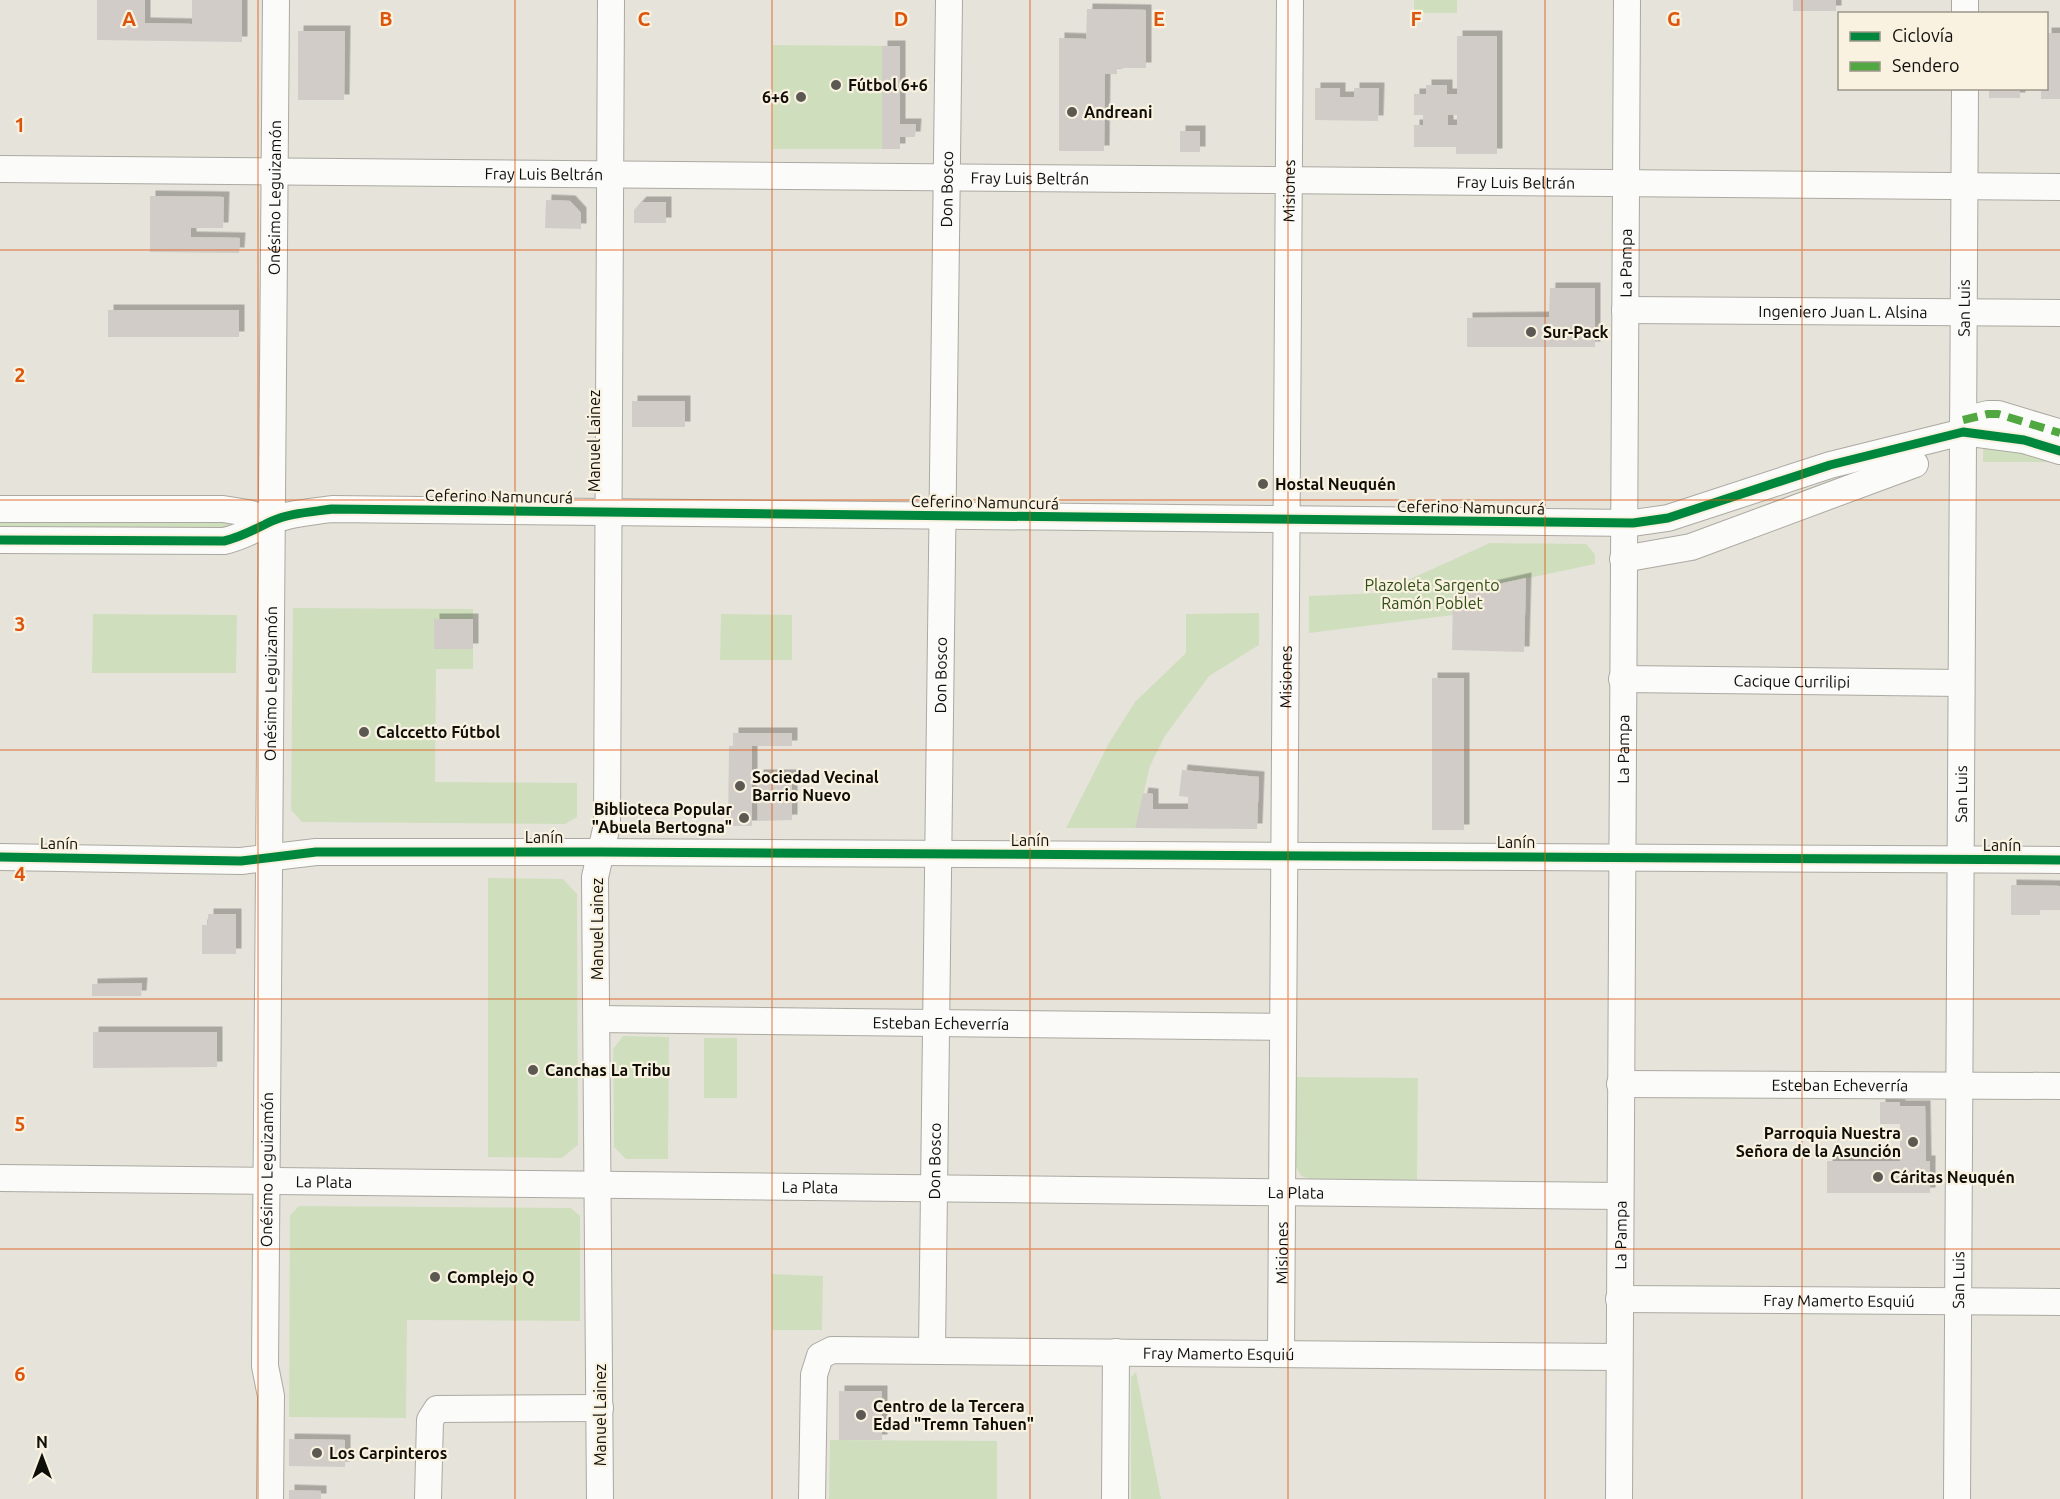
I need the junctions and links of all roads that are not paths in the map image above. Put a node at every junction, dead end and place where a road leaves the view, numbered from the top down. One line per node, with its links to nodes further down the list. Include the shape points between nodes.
1 (276, 0): 8 (street, Onésimo Leguizamón)
2 (611, 0): 9 (street, Manuel Lainez)
3 (949, 0): 10 (street, Don Bosco)
4 (1290, 0): 11 (street, Misiones)
5 (1627, 0): 12 (street, La Pampa)
6 (1965, 90): 13 (street, San Luis)
7 (0, 169): 8 (street, Fray Luis Beltrán)
8 (274, 171): 9 (street, Fray Luis Beltrán); 28 (street, Onésimo Leguizamón)
9 (610, 174): 10 (street, Fray Luis Beltrán); 25 (street, Manuel Lainez)
10 (947, 177): 11 (street, Fray Luis Beltrán); 26 (street, Don Bosco)
11 (1289, 180): 12 (street, Fray Luis Beltrán); 27 (street, Misiones)
12 (1626, 183): 13 (street, Fray Luis Beltrán); 15 (street, La Pampa)
13 (1964, 186): 14 (street, Fray Luis Beltrán); 16 (street, San Luis)
14 (2060, 187)
15 (1625, 310): 16 (street, Ingeniero Juan L. Alsina); 29 (street, La Pampa)
16 (1963, 313): 17 (street, Ingeniero Juan L. Alsina); 18 (street, San Luis)
17 (2060, 313)
18 (1963, 426): 19 (street, Ceferino Namuncurá, via 1988,414 1998,414); 20 (street); 22 (street, Ceferino Namuncurá); 33 (street, San Luis)
19 (2060, 433)
20 (2060, 451)
21 (1915, 464): 23 (street)
22 (1830, 465): 23 (street); 29 (street, Ceferino Namuncurá, via 1668,519)
23 (1819, 497): 31 (street, via 1691,547)
24 (0, 509): 28 (street, via 223,509)
25 (609, 513): 26 (street, Ceferino Namuncurá); 28 (street, Ceferino Namuncurá, via 332,509); 34 (street, Manuel Lainez, via 607,825)
26 (942, 516): 27 (street, Ceferino Namuncurá); 35 (street, Don Bosco)
27 (1287, 520): 29 (street, Ceferino Namuncurá); 36 (street, Misiones)
28 (271, 521): 30 (street, Ceferino Namuncurá, via 242,537 224,541); 38 (street, Onésimo Leguizamón)
29 (1623, 523): 31 (street, La Pampa)
30 (0, 540)
31 (1623, 559): 32 (street, La Pampa)
32 (1622, 680): 33 (street, Cacique Currilipi); 39 (street, La Pampa)
33 (1961, 683): 40 (street, San Luis)
34 (601, 852): 35 (street, Lanín); 38 (street, Lanín, via 316,852); 42 (street, Manuel Lainez, via 595,877)
35 (938, 854): 36 (street, Lanín); 43 (street, Don Bosco)
36 (1284, 856): 39 (street, Lanín); 44 (street, Misiones)
37 (0, 857): 38 (street, Lanín, via 231,861)
38 (268, 857): 49 (street, Onésimo Leguizamón)
39 (1621, 858): 40 (street, Lanín); 45 (street, La Pampa)
40 (1960, 860): 41 (street, Lanín); 46 (street, San Luis)
41 (2060, 860)
42 (597, 1019): 43 (street, Esteban Echeverría); 50 (street, Manuel Lainez)
43 (936, 1023): 44 (street, Esteban Echeverría); 51 (street, Don Bosco)
44 (1283, 1028): 52 (street, Misiones)
45 (1620, 1084): 46 (street, Esteban Echeverría); 53 (street, La Pampa)
46 (1959, 1086): 47 (street, Esteban Echeverría); 55 (street, San Luis)
47 (2060, 1086)
48 (0, 1178): 49 (street, La Plata)
49 (266, 1180): 50 (street, La Plata); 61 (street, Onésimo Leguizamón)
50 (600, 1185): 51 (street, La Plata); 62 (street, Manuel Lainez)
51 (934, 1188): 52 (street, La Plata); 57 (street, Don Bosco)
52 (1282, 1192): 53 (street, La Plata); 59 (street, Misiones)
53 (1620, 1196): 54 (street, La Pampa)
54 (1619, 1299): 55 (street, Fray Mamerto Esquiú); 60 (street, La Pampa)
55 (1958, 1302): 56 (street, Fray Mamerto Esquiú); 70 (street, San Luis)
56 (2060, 1302)
57 (932, 1350): 58 (street, Fray Mamerto Esquiú); 67 (street, Fray Mamerto Esquiú, via 840,1349 820,1356 814,1375)
58 (1116, 1352): 59 (street, Fray Mamerto Esquiú); 68 (street)
59 (1281, 1353): 60 (street, Fray Mamerto Esquiú)
60 (1619, 1357): 69 (street, La Pampa)
61 (265, 1366): 63 (street, Onésimo Leguizamón, via 257,1405); 64 (street, Onésimo Leguizamón, via 271,1396)
62 (600, 1408): 65 (street, via 446,1407 434,1412 430,1424); 66 (street, Manuel Lainez)
63 (256, 1499)
64 (270, 1499)
65 (428, 1499)
66 (600, 1499)
67 (812, 1499)
68 (1115, 1499)
69 (1619, 1499)
70 (1956, 1499)

